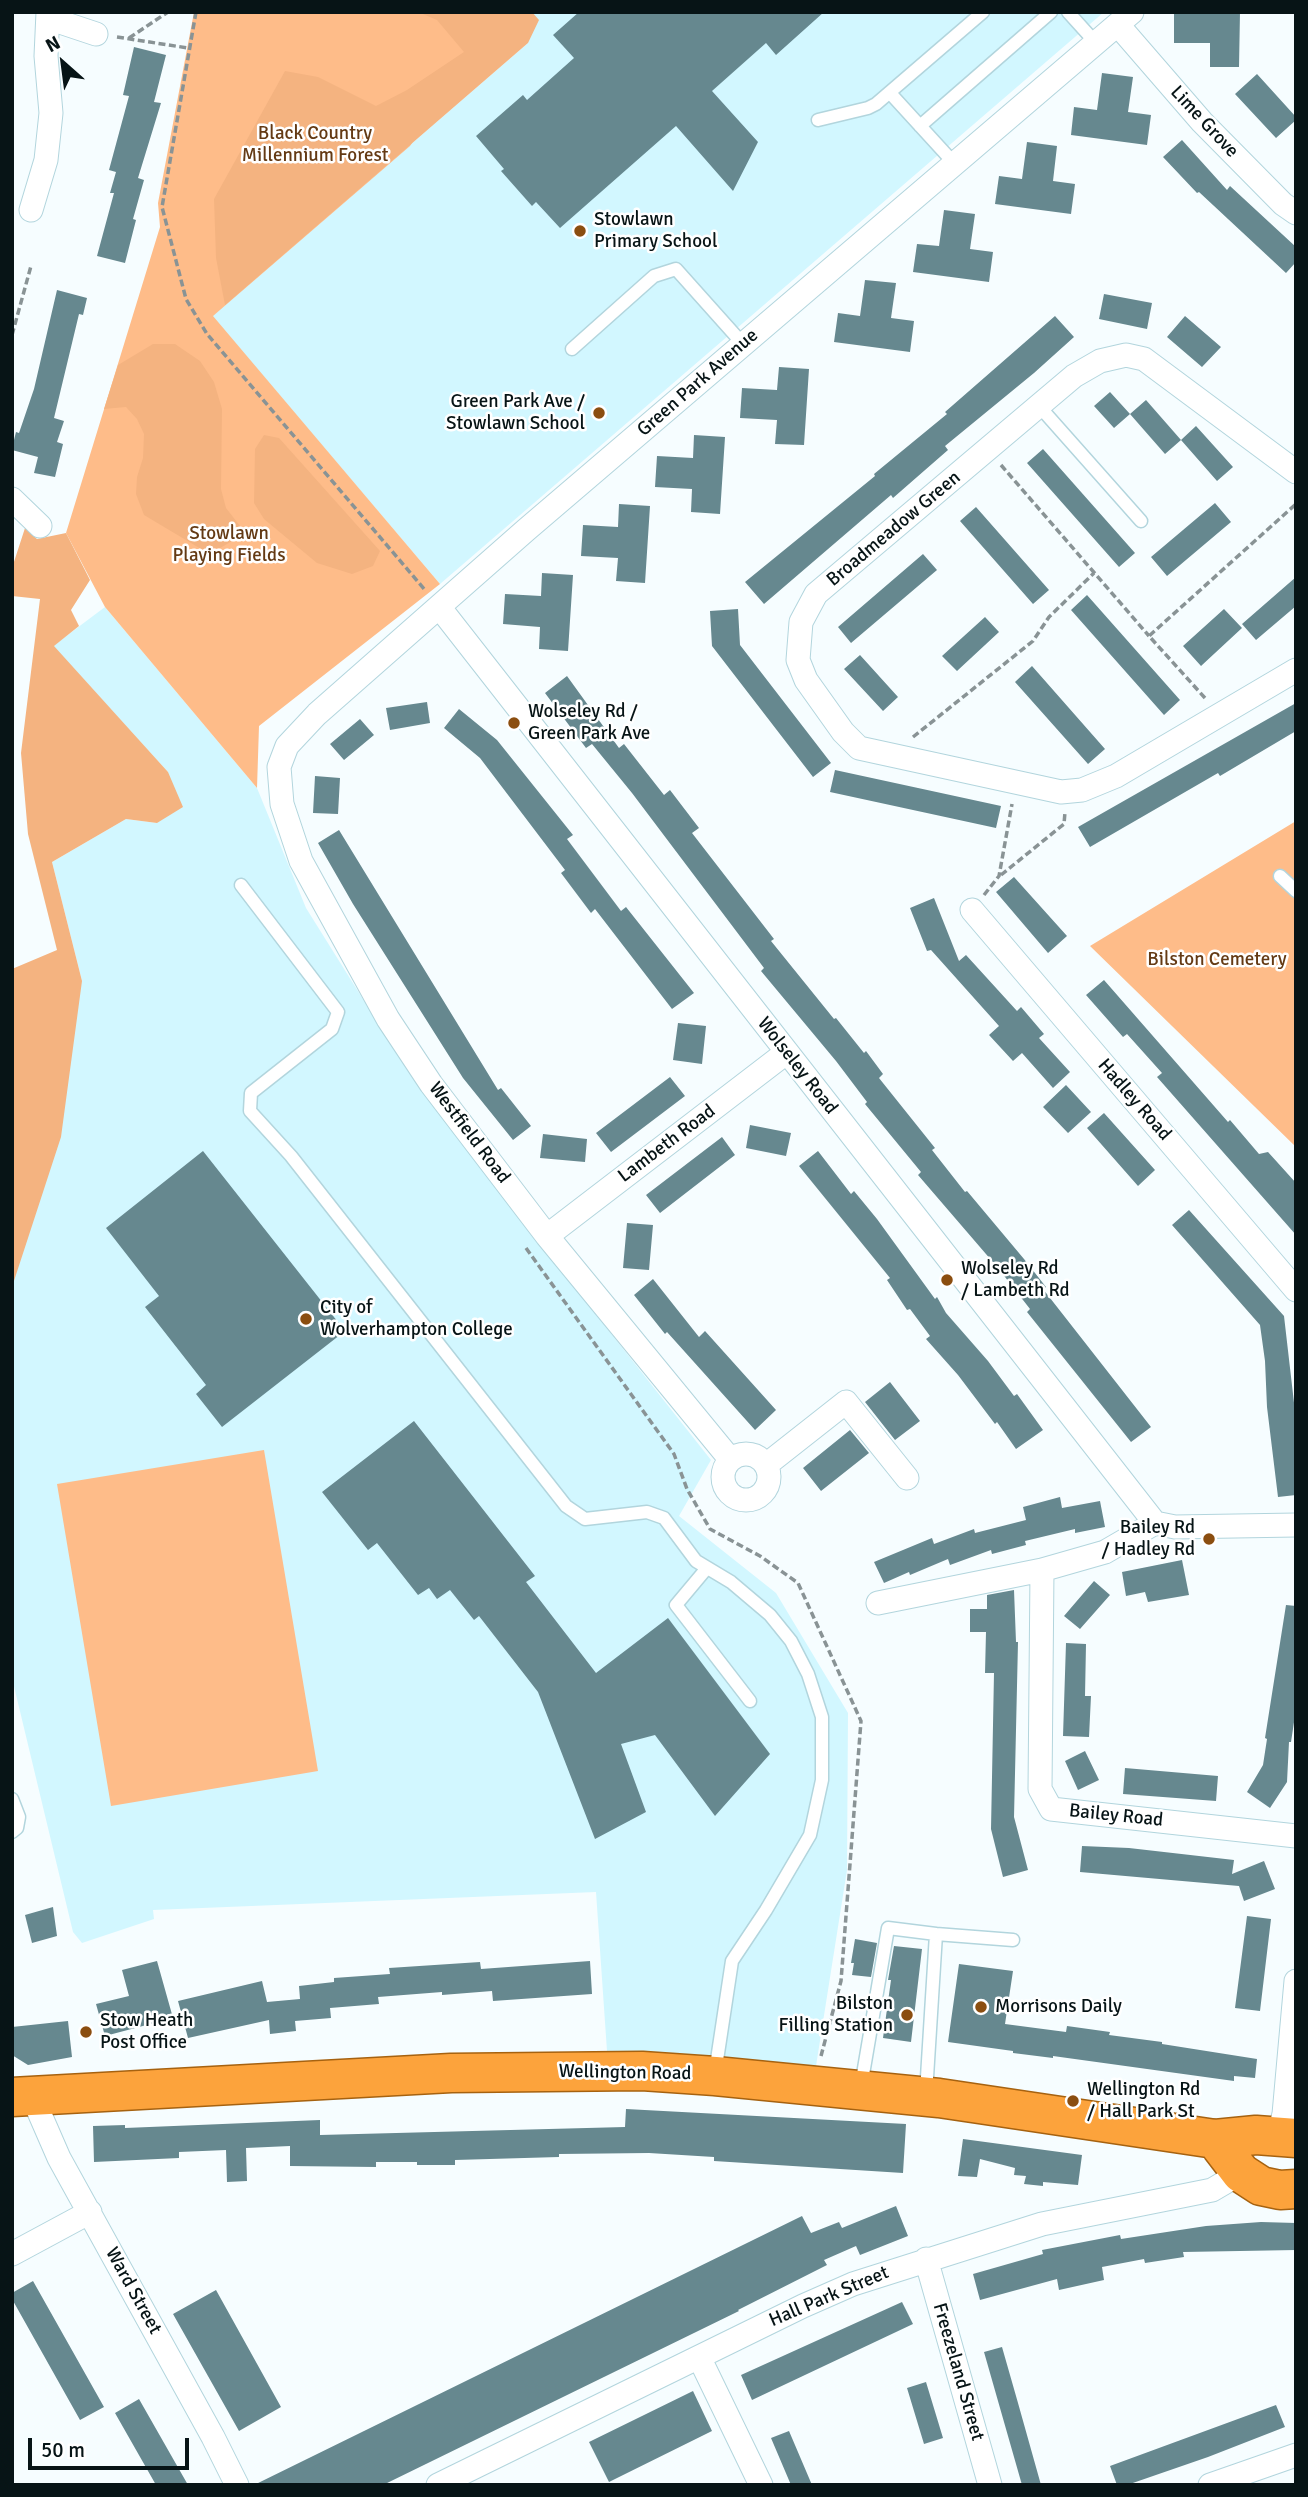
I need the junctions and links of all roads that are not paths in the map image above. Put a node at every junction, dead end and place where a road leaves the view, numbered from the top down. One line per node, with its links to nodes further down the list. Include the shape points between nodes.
1 (983, 12): 8 (lane)
2 (1051, 12): 10 (lane)
3 (1068, 12): 7 (lane)
4 (48, 15): 6 (street); 12 (street, via 51,113 46,160)
5 (1125, 18): 7 (street, Green Park Avenue); 13 (street, Lime Grove, via 1202,122)
6 (96, 34)
7 (1096, 43): 11 (street, Green Park Avenue)
8 (890, 93): 9 (lane, via 868,108); 10 (lane)
9 (818, 120)
10 (920, 126): 11 (lane)
11 (954, 163): 14 (street, Green Park Avenue)
12 (32, 210)
13 (1296, 213)
14 (743, 344): 15 (lane, via 676,269 654,276); 21 (street, Green Park Avenue)
15 (572, 349)
16 (1039, 406): 17 (street, Broadmeadow Green, via 1100,361 1126,355 1144,359); 19 (lane); 22 (street, Broadmeadow Green, via 816,594 802,622 798,660 806,680 843,732 859,748 1061,792 1082,790 1116,776)
17 (1296, 472)
18 (12, 499): 20 (street)
19 (1141, 521)
20 (40, 526)
21 (440, 608): 23 (street, Green Park Avenue, via 317,714 287,746); 28 (street, Wolseley Road)
22 (1296, 670)
23 (279, 767): 29 (street, Westfield Road, via 282,804 301,861 388,1019 431,1084)
24 (1280, 876): 26 (lane)
25 (241, 885): 36 (lane, via 338,1012 332,1029 251,1093 250,1111 291,1156 566,1506 585,1519 647,1512 664,1518 696,1561)
26 (1296, 891)
27 (972, 910): 30 (street, Hadley Road)
28 (787, 1052): 29 (street, Lambeth Road); 34 (street, Wolseley Road)
29 (547, 1236): 31 (street, Westfield Road)
30 (1296, 1290)
31 (730, 1459): 32 (street, via 753,1455); 32 (street, via 723,1472 724,1487 742,1500 757,1498 767,1487)
32 (766, 1465): 33 (street, via 846,1402)
33 (907, 1478)
34 (1155, 1523): 35 (street, via 1175,1527); 37 (street, via 1105,1552)
35 (1296, 1525)
36 (707, 1567): 39 (lane, via 676,1605); 46 (lane, via 771,1615 791,1641 822,1717 822,1780 810,1835 732,1961)
37 (1042, 1570): 38 (street); 42 (street, Bailey Road, via 1040,1789 1051,1809)
38 (878, 1603)
39 (750, 1701)
40 (12, 1799): 41 (lane, via 19,1817)
41 (12, 1832)
42 (1296, 1836)
43 (936, 1934): 44 (lane); 47 (lane, via 888,1928); 49 (lane)
44 (1013, 1940)
45 (1296, 1981): 50 (street, via 1284,2113)
46 (715, 2076): 47 (highway, Wellington Road); 48 (highway, Wellington Road, via 642,2071 451,2073)
47 (860, 2089): 49 (highway, Wellington Road)
48 (22, 2097): 54 (street, Ward Street)
49 (926, 2097): 51 (highway, Wellington Road)
50 (1276, 2137): 51 (highway, Wellington Road); 52 (highway)
51 (1215, 2139): 52 (highway)
52 (1241, 2173): 53 (highway, via 1261,2186); 56 (street, Hall Park Street, via 1212,2190 1042,2224)
53 (1296, 2189)
54 (90, 2213): 55 (street); 59 (street, Ward Street)
55 (12, 2254)
56 (926, 2259): 57 (street, Hall Park Street, via 853,2284); 62 (street, Freezeland Street)
57 (699, 2357): 60 (street, Hall Park Street); 61 (street)
58 (1296, 2455): 63 (street)
59 (237, 2485)
60 (438, 2485)
61 (761, 2485)
62 (990, 2485)
63 (1210, 2485)

